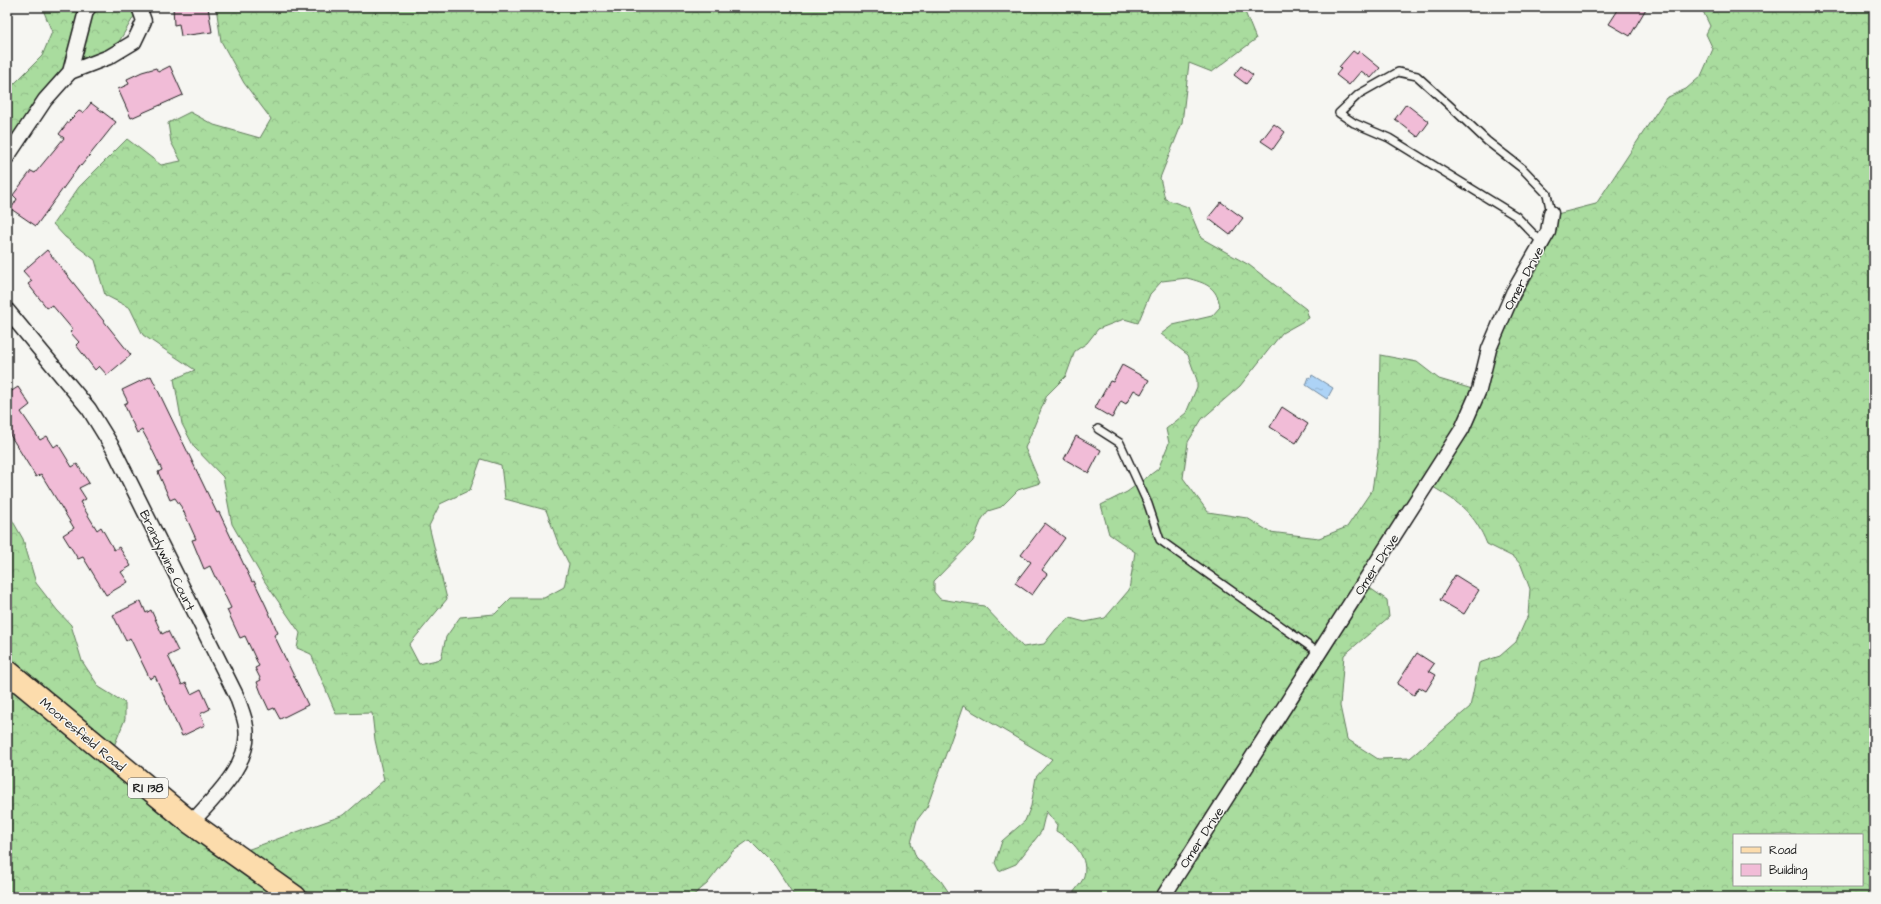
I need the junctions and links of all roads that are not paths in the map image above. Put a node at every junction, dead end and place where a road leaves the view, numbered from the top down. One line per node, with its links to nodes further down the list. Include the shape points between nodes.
1 (89, 7): 3 (street)
2 (139, 7): 3 (street, via 144,21 134,42 109,58)
3 (70, 72): 4 (street, via 45,100)
4 (7, 157)
5 (1551, 212): 6 (street, Omer Drive, via 1548,232); 6 (lane, via 1547,194 1523,169 1487,141 1417,76 1398,72 1359,94 1340,113 1354,123 1389,138 1516,216)
6 (1542, 243): 9 (street, Omer Drive, via 1513,293 1489,348 1479,390 1462,430)
7 (7, 310): 11 (street, Brandywine Court, via 89,409 113,448 237,697 247,728 244,751 236,771)
8 (1098, 429): 9 (lane, via 1120,443 1148,504 1160,540)
9 (1319, 653): 13 (street, Omer Drive)
10 (7, 671): 11 (main road, Mooresfield Road / RI 138)
11 (190, 823): 12 (main road, Mooresfield Road / RI 138)
12 (295, 897)
13 (1162, 897)

